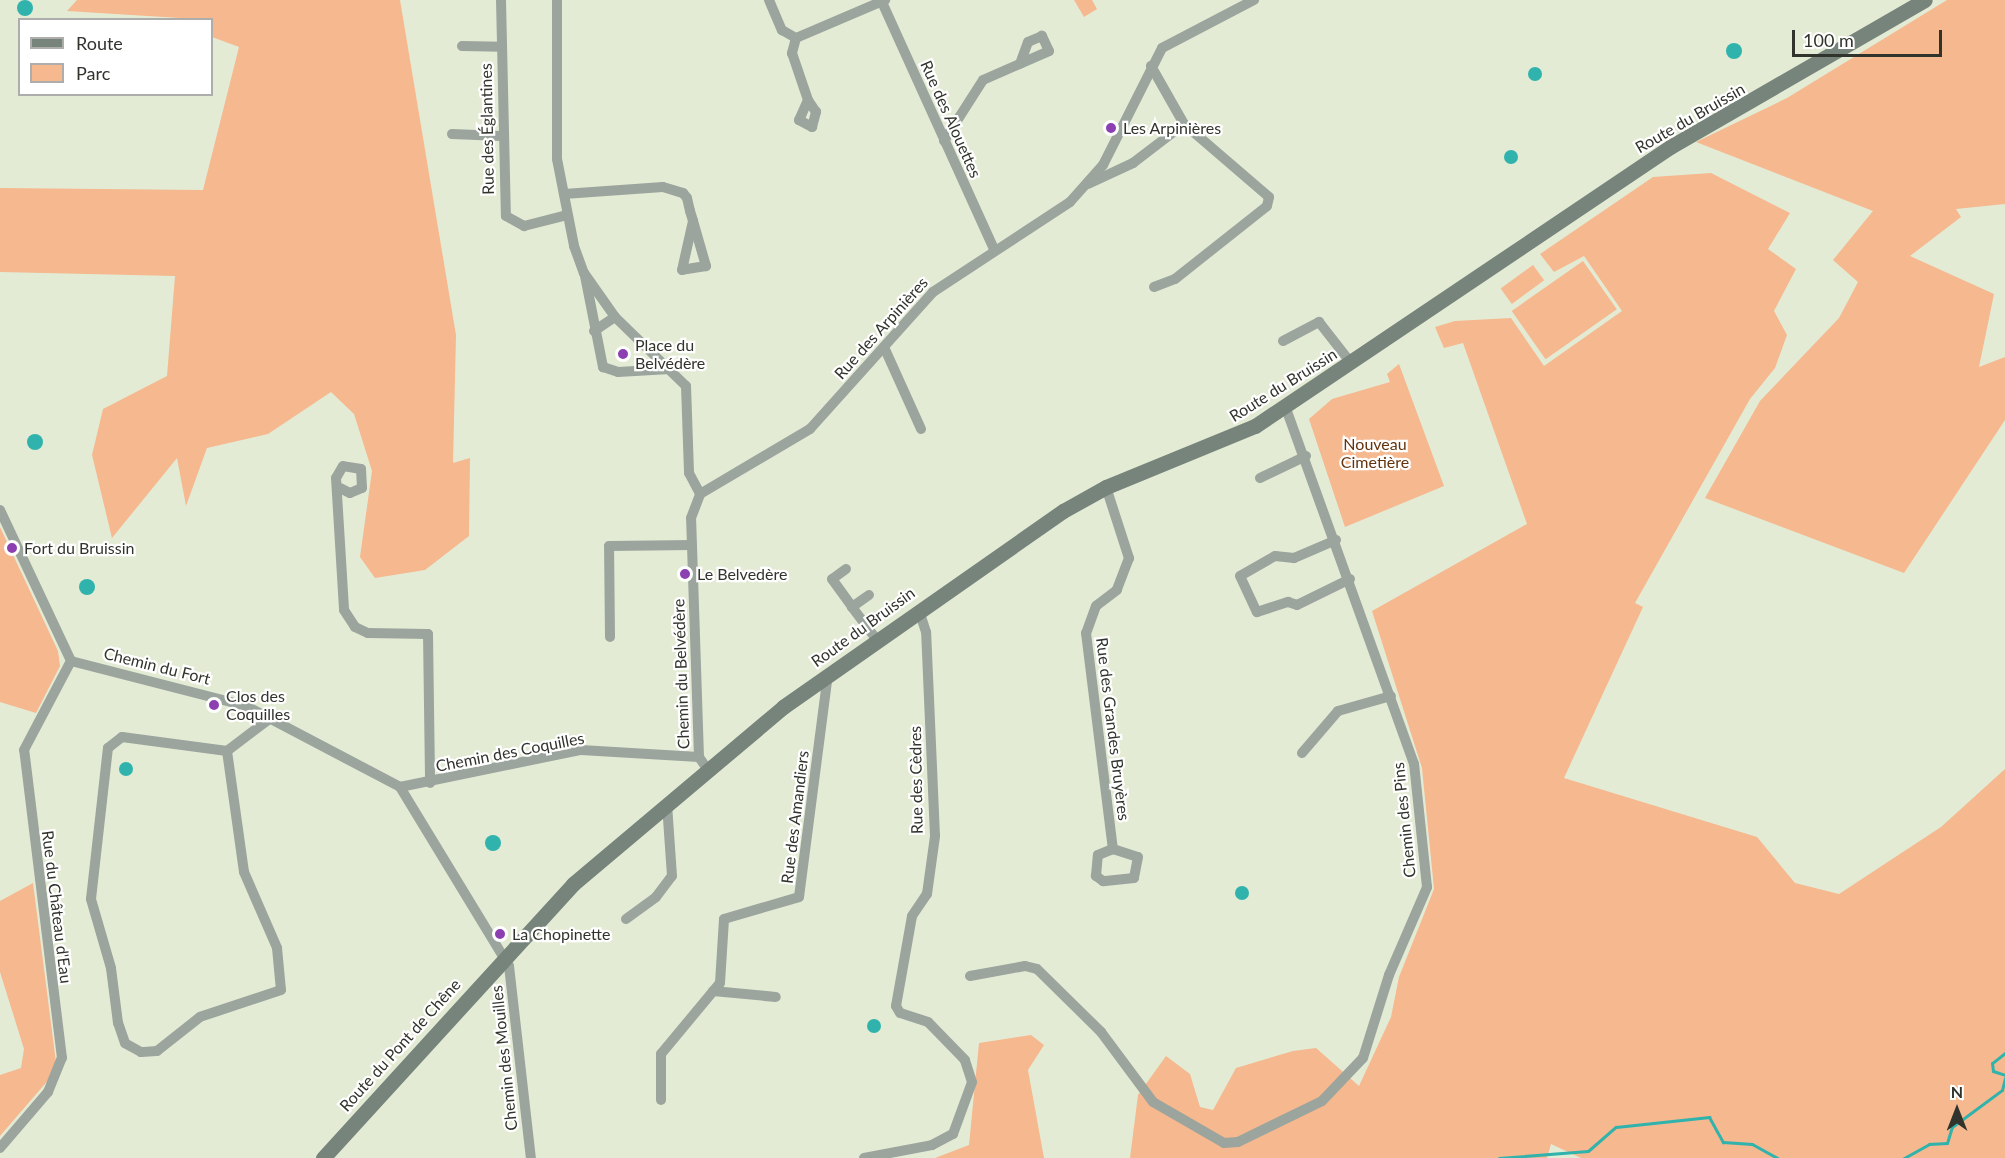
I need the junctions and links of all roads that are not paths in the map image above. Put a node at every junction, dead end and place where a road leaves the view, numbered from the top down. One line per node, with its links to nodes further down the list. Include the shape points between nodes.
1 (501, 0): 9 (street, Rue des Églantines)
2 (557, 0): 18 (street, via 557,159)
3 (769, 0): 7 (street, via 782,30)
4 (883, 0): 7 (street); 16 (street, Rue des Alouettes)
5 (1254, 0): 11 (street, Rue des Arpinières, via 1184,32 1162,48)
6 (1922, 0): 28 (street, Route du Bruissin, via 1670,147)
7 (796, 38): 12 (street, via 792,53)
8 (462, 46): 9 (street, Rue des Églantines)
9 (501, 47): 15 (street, Rue des Églantines)
10 (1020, 64): 16 (street, via 983,80)
11 (1151, 66): 13 (street); 17 (street, Rue des Arpinières)
12 (808, 100)
13 (1184, 124): 17 (street, Rue des Arpinières, via 1133,163); 23 (street, via 1269,197 1258,214 1175,279)
14 (452, 134): 15 (street)
15 (501, 136): 19 (street, Rue des Églantines, via 506,216 524,226)
16 (944, 141): 21 (street, Rue des Alouettes)
17 (1088, 184): 21 (street, Rue des Arpinières, via 1052,216)
18 (564, 194): 19 (street); 20 (street, via 677,190 687,198)
19 (567, 215): 22 (street)
20 (693, 220)
21 (994, 249): 27 (street, Rue des Arpinières, via 933,292)
22 (584, 273): 24 (street); 25 (street)
23 (1155, 287)
24 (615, 317): 25 (street); 29 (street)
25 (594, 331): 29 (street, via 599,360 610,370)
26 (1283, 341): 28 (street, via 1319,322)
27 (884, 347): 31 (street); 36 (street, Rue des Arpinières, via 810,429)
28 (1351, 363): 30 (street, Route du Bruissin)
29 (670, 369): 36 (street, via 686,386 689,473)
30 (1286, 408): 32 (street, Chemin des Pins); 34 (street, Route du Bruissin, via 1224,442)
31 (921, 429)
32 (1306, 456): 33 (street); 38 (street, Chemin des Pins)
33 (1260, 478)
34 (1107, 487): 44 (street, Route du Bruissin); 57 (street, Rue des Grandes Bruyères, via 1129,558 1117,590 1096,606 1086,633)
35 (340, 488): 54 (street, via 344,610 355,627 368,633 428,634)
36 (700, 494): 39 (street, Chemin du Belvédère, via 691,518)
37 (0, 510): 47 (street)
38 (1336, 540): 41 (street, Chemin des Pins); 41 (street, via 1294,558 1275,556 1240,576 1257,612 1288,602 1297,605)
39 (692, 545): 45 (street, via 609,546); 53 (street, Chemin du Belvédère)
40 (846, 569): 43 (street, via 832,579)
41 (1350, 579): 49 (street, Chemin des Pins)
42 (869, 595): 43 (street)
43 (852, 607): 46 (street)
44 (919, 609): 46 (street, Route du Bruissin); 67 (street, Rue des Cèdres, via 926,632 935,836 927,894 912,916 896,1006 900,1013 928,1022 965,1060 972,1082 953,1134 932,1145)
45 (610, 637)
46 (877, 640): 48 (street, Route du Bruissin)
47 (71, 661): 50 (street, Chemin du Fort, via 163,681); 64 (street, Rue du Château d'Eau, via 24,750 62,1058 48,1092)
48 (828, 675): 53 (street, Route du Bruissin); 61 (street, Rue des Amandiers, via 800,897 724,918 720,983)
49 (1391, 696): 52 (street, via 1338,711); 60 (street, Chemin des Pins, via 1414,764 1426,887 1418,917 1389,975 1374,1032 1351,1075 1322,1101 1245,1138 1224,1143 1153,1102 1101,1032 1037,969 1025,966)
50 (272, 717): 51 (street); 55 (street, Chemin du Fort)
51 (227, 751): 51 (street, via 122,737 108,748 91,899 111,968 118,1023 125,1043 141,1052 157,1051 200,1017 281,990 277,948 244,872)
52 (1302, 753)
53 (704, 764): 54 (street, Chemin des Coquilles, via 581,750); 56 (street, Route du Bruissin)
54 (430, 783): 55 (street, Chemin des Coquilles)
55 (400, 787): 59 (street, via 492,945)
56 (666, 804): 58 (street, via 672,876 656,897); 59 (street, Route du Bruissin, via 573,884)
57 (1113, 849)
58 (626, 919)
59 (504, 956): 65 (street, Route du Pont de Chêne); 66 (street, Chemin des Mouilles, via 509,966)
60 (970, 976)
61 (713, 991): 62 (street); 63 (street, Rue des Amandiers, via 661,1054)
62 (776, 996)
63 (661, 1100)
64 (0, 1148)
65 (323, 1158)
66 (531, 1158)
67 (864, 1158)

